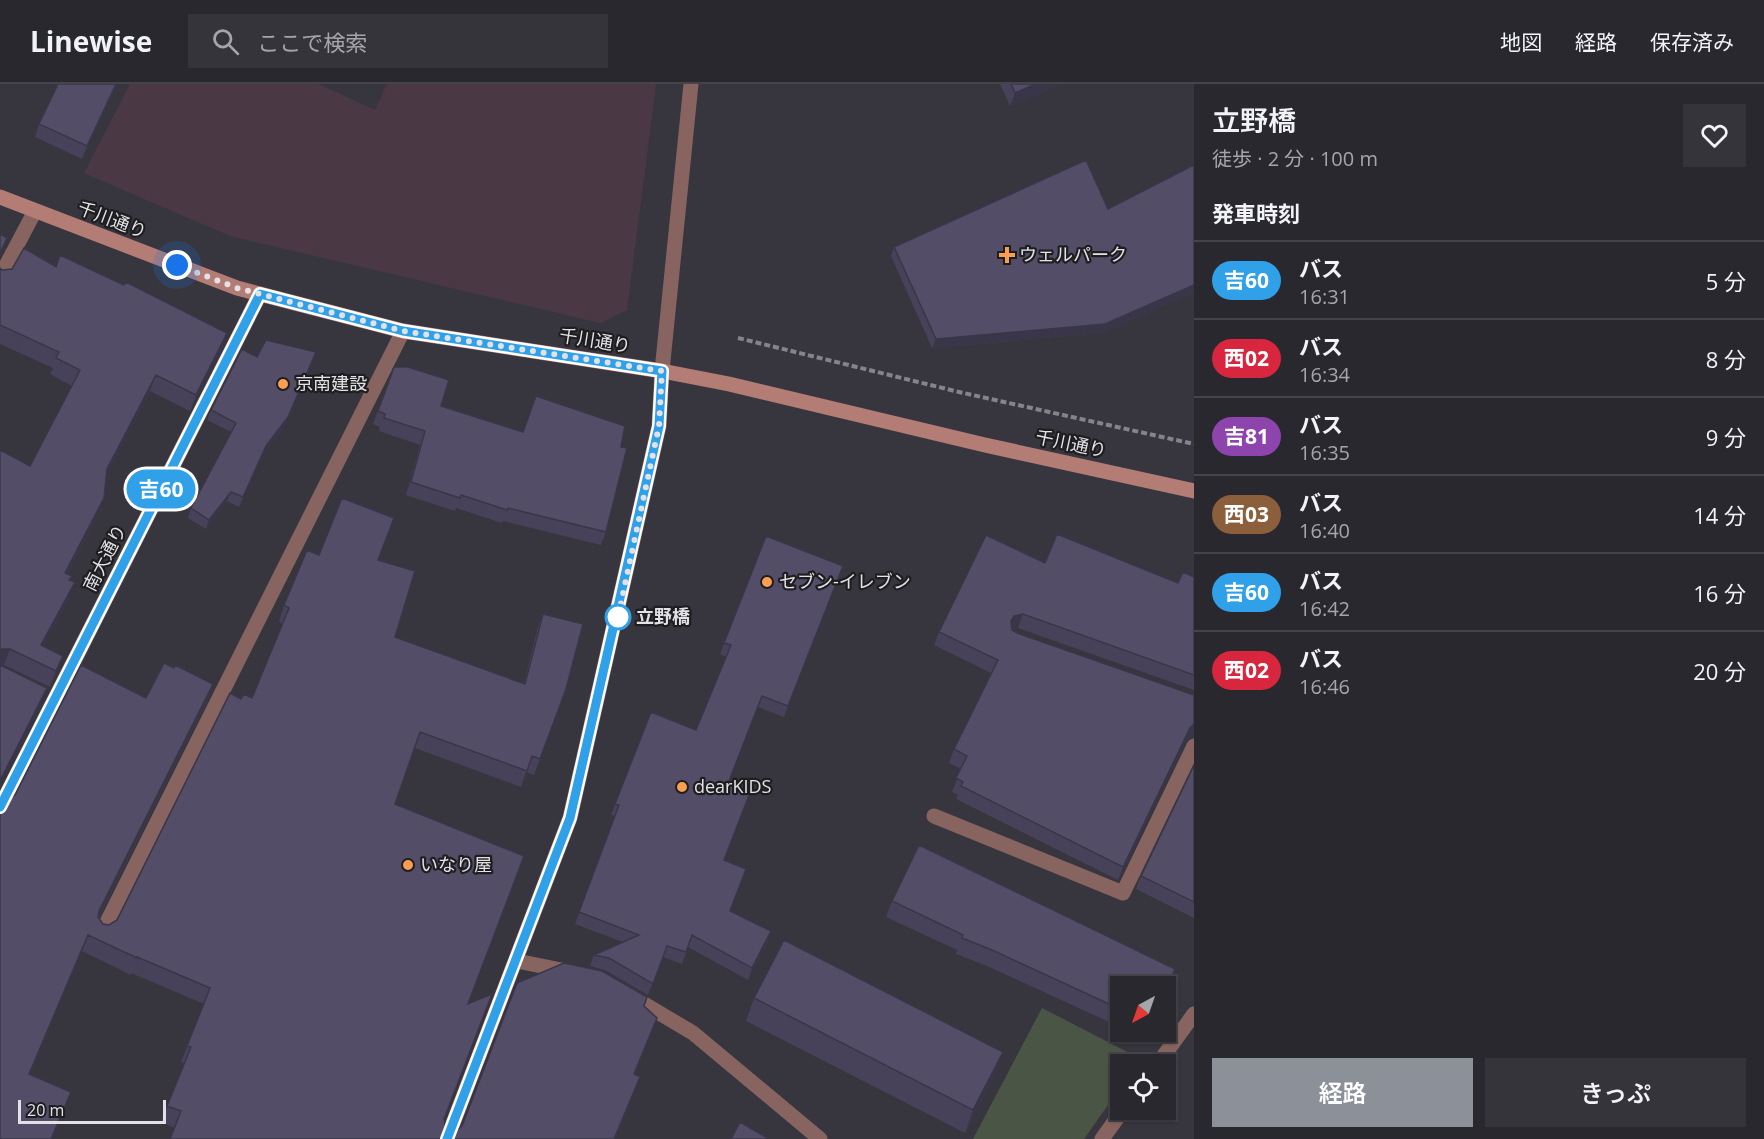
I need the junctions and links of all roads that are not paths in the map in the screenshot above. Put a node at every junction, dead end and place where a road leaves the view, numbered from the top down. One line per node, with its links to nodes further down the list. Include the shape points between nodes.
1 (691, 84): 7 (street)
2 (0, 197): 3 (main road, 千川通り)
3 (35, 211): 4 (street); 5 (main road, 千川通り)
4 (0, 277)
5 (260, 294): 6 (main road, 千川通り); 10 (street, 南大通り)
6 (403, 331): 7 (main road, 千川通り); 14 (street)
7 (662, 371): 8 (main road, 千川通り); 15 (street, via 659,426 570,818)
8 (1194, 491)
9 (36, 692): 10 (street)
10 (54, 700): 12 (street, 南大通り)
11 (1194, 746): 13 (street, via 1123,894)
12 (0, 807)
13 (934, 816)
14 (102, 932)
15 (517, 961): 16 (street); 21 (street)
16 (589, 976)
17 (618, 989): 22 (street, via 693,1034)
18 (1194, 1014): 19 (street)
19 (1165, 1054)
20 (1116, 1120): 23 (street)
21 (447, 1139)
22 (820, 1139)
23 (1102, 1139)

